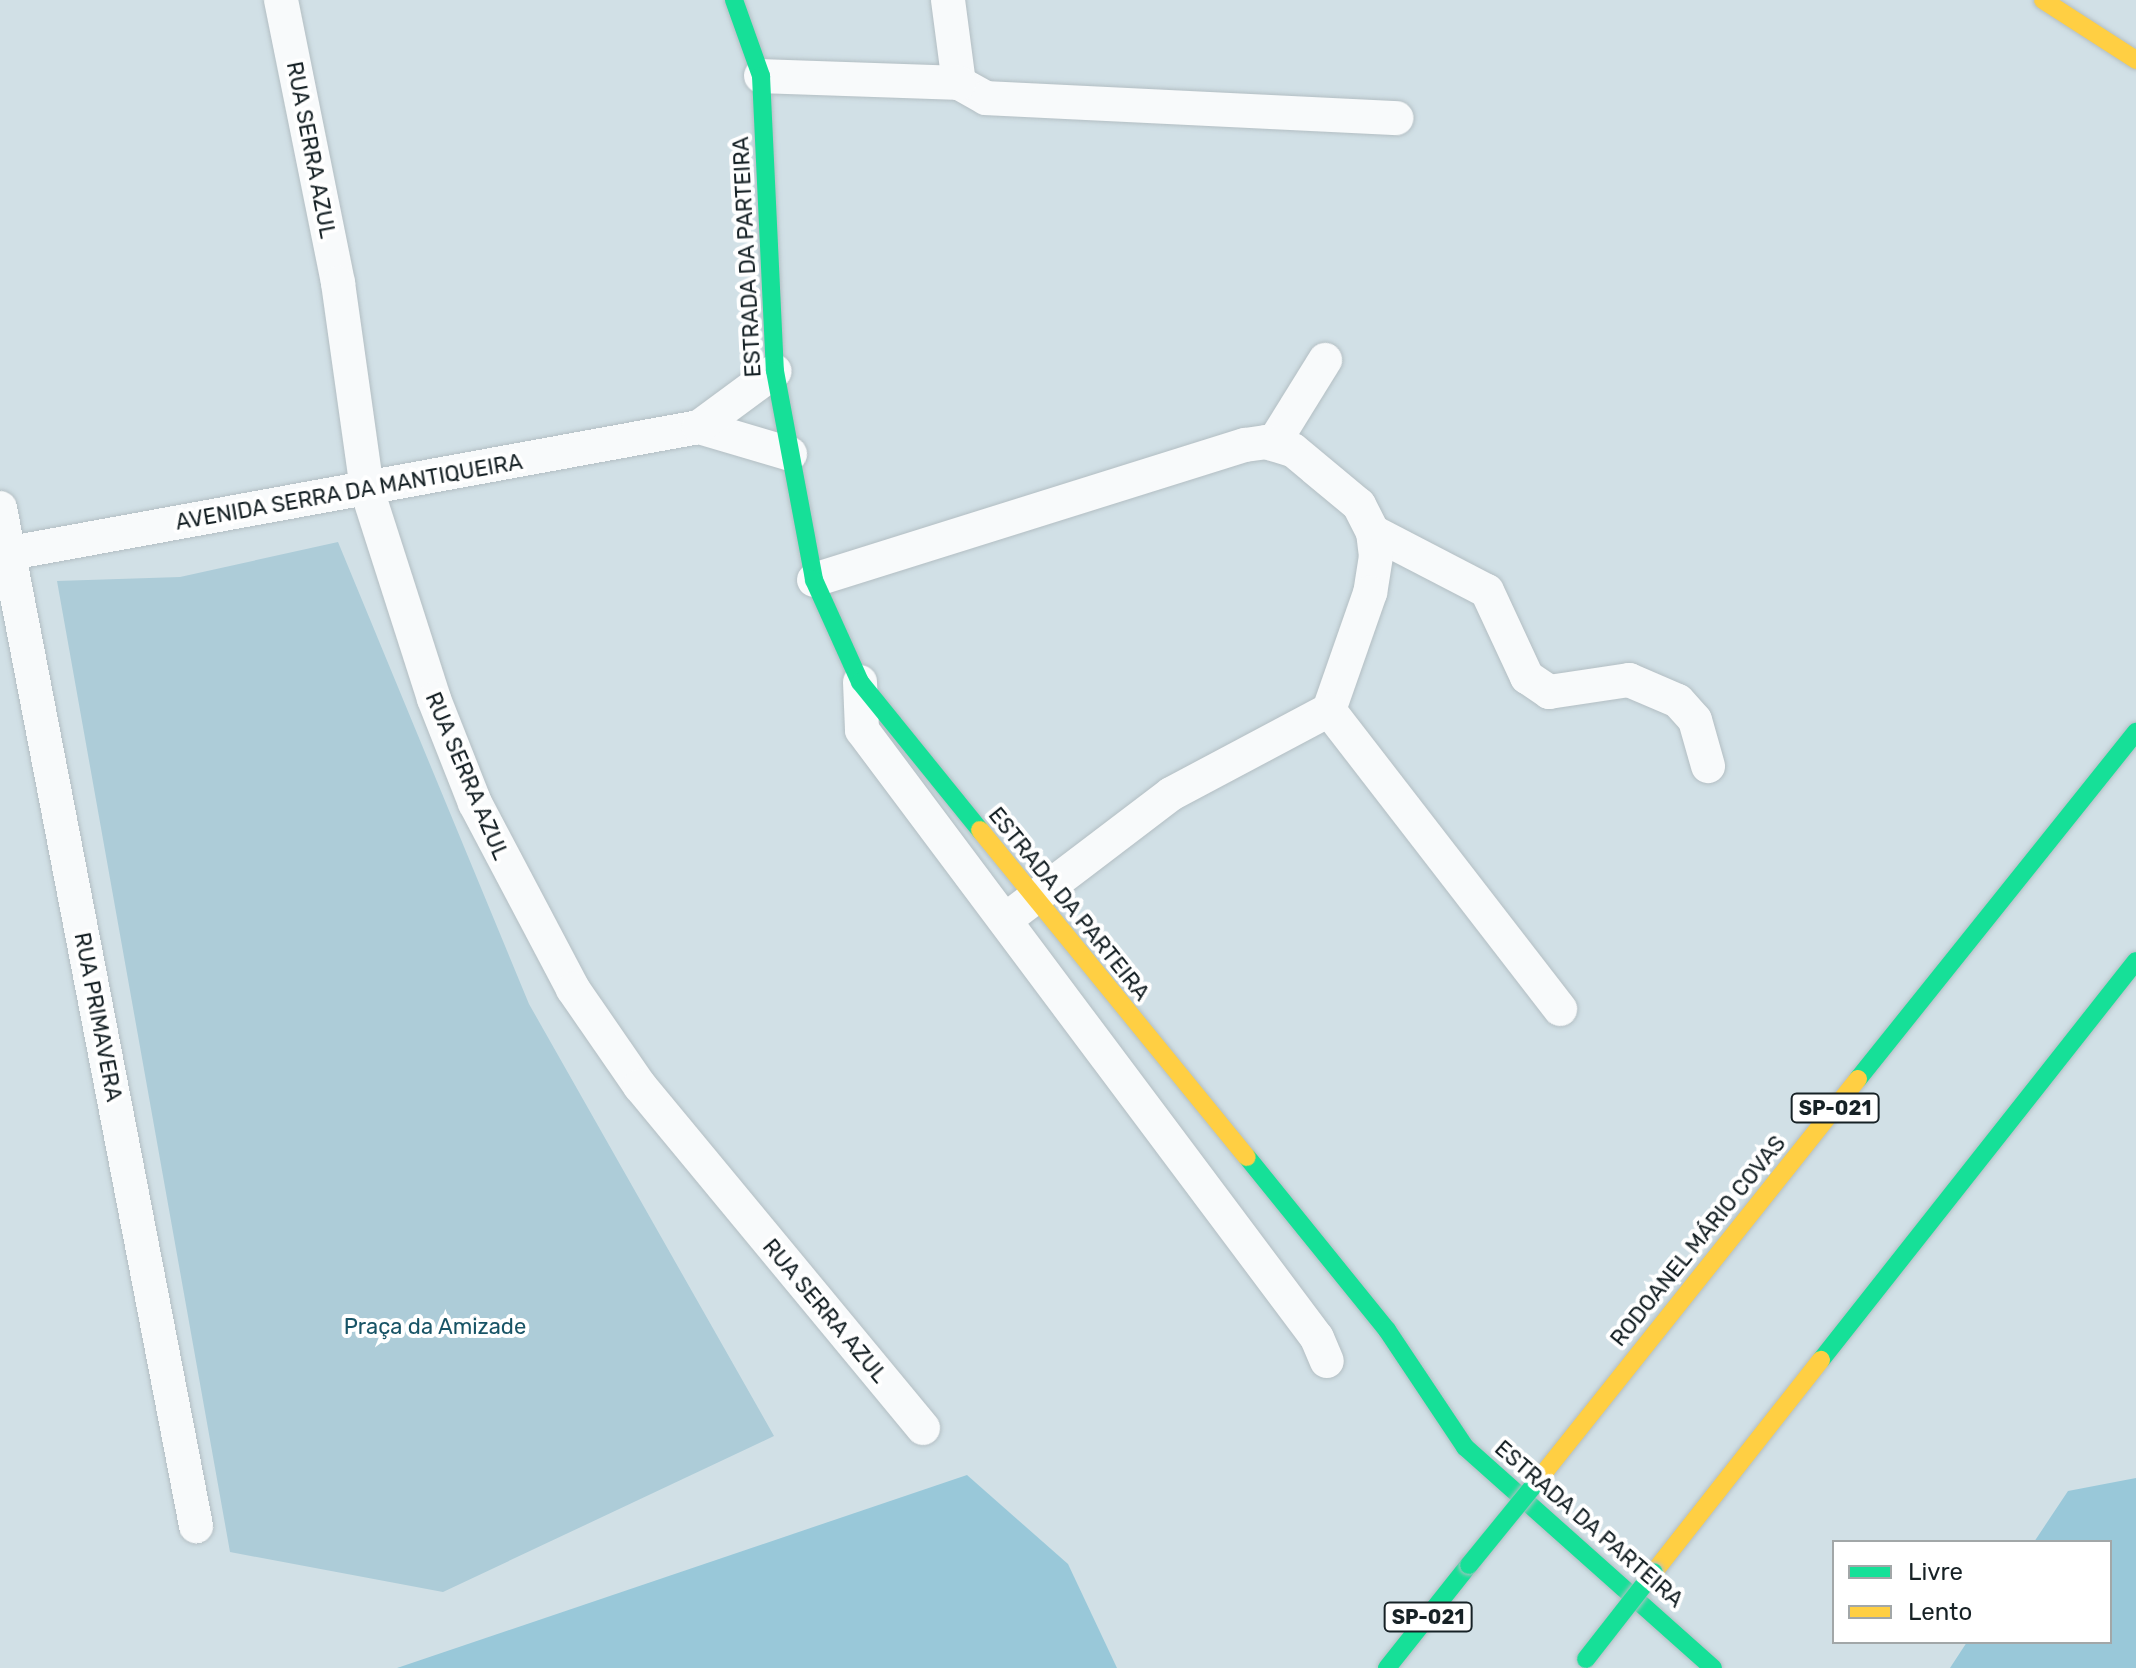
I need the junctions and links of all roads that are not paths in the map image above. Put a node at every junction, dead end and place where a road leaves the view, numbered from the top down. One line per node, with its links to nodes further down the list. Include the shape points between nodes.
1 (281, 0): 14 (street, RUA SERRA AZUL, via 338,283)
2 (734, 0): 6 (main road, ESTRADA DA PARTEIRA)
3 (948, 0): 7 (street)
4 (2043, 0): 5 (main road)
5 (2136, 60)
6 (761, 76): 7 (street); 10 (main road, ESTRADA DA PARTEIRA)
7 (959, 83): 8 (street, via 986,98)
8 (1397, 118)
9 (1325, 360): 12 (street)
10 (775, 371): 11 (street, AVENIDA SERRA DA MANTIQUEIRA); 13 (main road, ESTRADA DA PARTEIRA)
11 (699, 427): 13 (street, AVENIDA SERRA DA MANTIQUEIRA); 14 (street, AVENIDA SERRA DA MANTIQUEIRA)
12 (1273, 444): 16 (street, via 1328,474); 18 (street, via 1245,445)
13 (790, 454): 18 (main road, ESTRADA DA PARTEIRA)
14 (367, 490): 17 (street, AVENIDA SERRA DA MANTIQUEIRA); 28 (street, RUA SERRA AZUL, via 434,699 475,803 573,989 640,1086)
15 (0, 508): 17 (street, RUA PRIMAVERA)
16 (1373, 532): 20 (street, via 1370,593); 22 (street, via 1487,591 1527,677 1549,692 1629,680 1678,701 1695,720)
17 (4, 554): 29 (street, RUA PRIMAVERA)
18 (814, 580): 19 (main road, ESTRADA DA PARTEIRA)
19 (860, 682): 23 (main road, ESTRADA DA PARTEIRA); 24 (street, via 862,730)
20 (1329, 710): 23 (street, via 1171,794); 26 (street)
21 (2136, 732): 31 (main road, RODOANEL MÁRIO COVAS / SP-021, bridge)
22 (1708, 766)
23 (1033, 899): 24 (street); 32 (main road, ESTRADA DA PARTEIRA, via 1387,1330 1465,1447)
24 (1002, 922): 27 (street, via 1317,1338)
25 (2136, 961): 30 (main road, bridge)
26 (1560, 1009)
27 (1327, 1361)
28 (923, 1428)
29 (196, 1526)
30 (1582, 1663)
31 (1387, 1668)
32 (1713, 1668)

